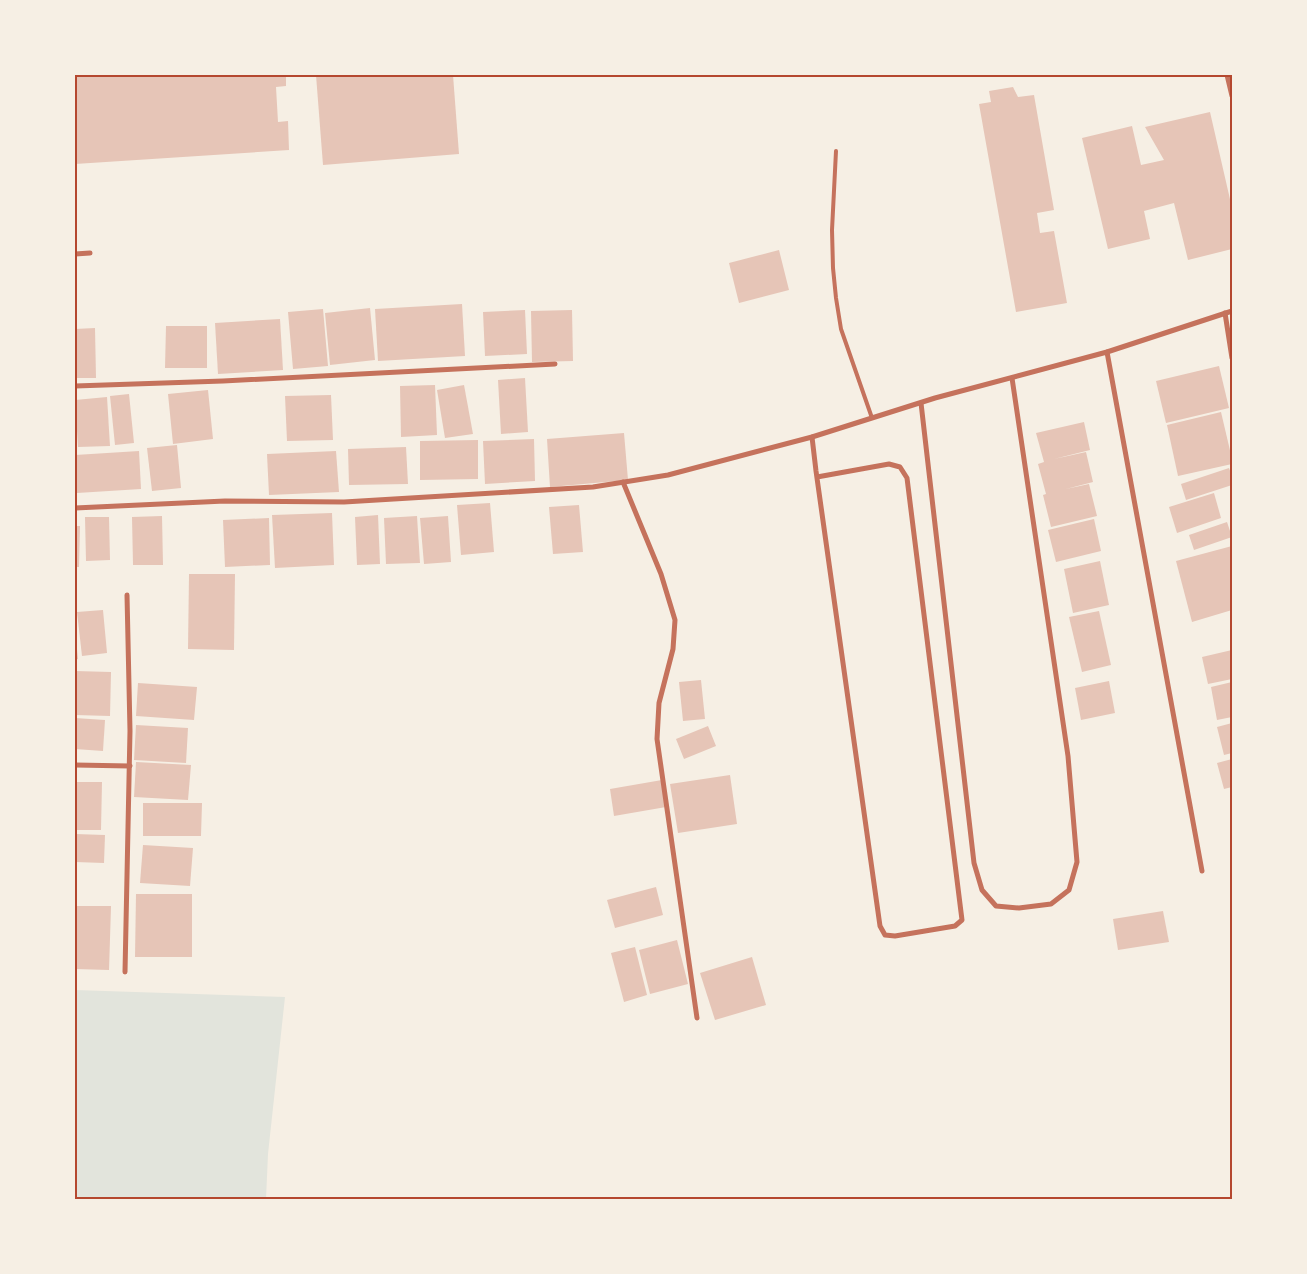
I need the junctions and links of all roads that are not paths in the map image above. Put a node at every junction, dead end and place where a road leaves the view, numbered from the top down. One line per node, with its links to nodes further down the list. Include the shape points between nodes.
1 (1227, 75): 2 (street)
2 (1232, 96)
3 (836, 151): 14 (lane, via 832,230 836,298 841,329)
4 (90, 253): 5 (street)
5 (75, 254)
6 (1232, 311): 7 (street)
7 (1226, 313): 8 (street); 9 (street)
8 (1107, 352): 11 (street); 22 (street)
9 (1232, 358)
10 (555, 364): 12 (street)
11 (1012, 378): 13 (street); 13 (street, via 1068,756 1077,862 1069,890 1051,904 1019,908 996,906 982,890 974,863)
12 (75, 386)
13 (921, 403): 14 (street)
14 (872, 418): 15 (street)
15 (812, 436): 16 (street); 17 (street, via 668,475)
16 (817, 477): 16 (street, via 880,926 885,935 895,936 955,926 962,920 962,912 907,478 900,467 889,464)
17 (622, 482): 18 (street, via 593,487 344,502 225,501); 24 (street, via 675,620 672,649 659,703 657,739)
18 (75, 508)
19 (127, 595): 21 (street)
20 (75, 765): 21 (street)
21 (130, 766): 23 (street)
22 (1202, 871)
23 (125, 972)
24 (698, 1018)

